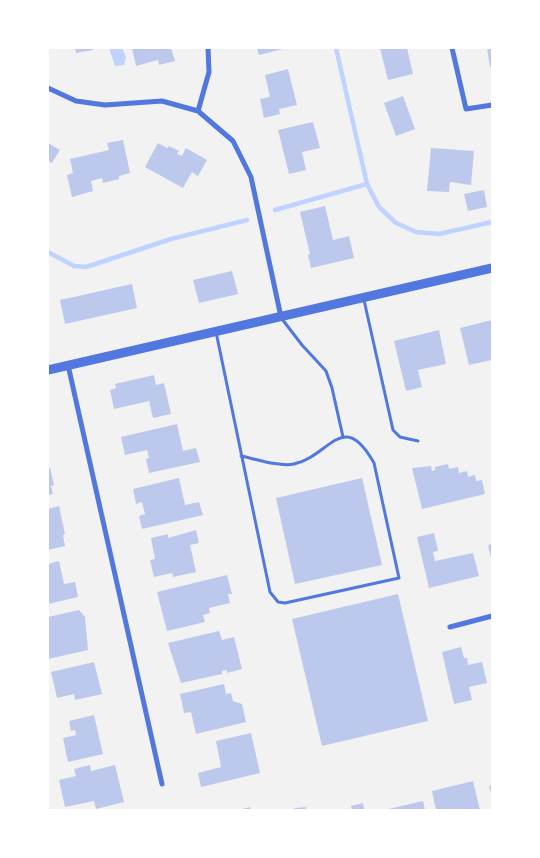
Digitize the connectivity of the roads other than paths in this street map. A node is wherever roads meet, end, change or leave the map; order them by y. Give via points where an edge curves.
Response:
1 (208, 48) edge
2 (452, 48) edge
3 (48, 88) edge
4 (492, 105) edge
5 (198, 111) junction
6 (492, 268) edge
7 (363, 298) junction
8 (281, 317) junction
9 (216, 331) junction
10 (68, 365) junction
11 (48, 370) edge
12 (343, 437) junction
13 (418, 441) dead end
14 (241, 456) junction
15 (492, 616) edge
16 (450, 627) dead end
17 (162, 784) dead end

1 - 5 street via 209,72
2 - 4 street via 466,109
3 - 5 street via 76,101 105,105 162,101
5 - 8 street via 233,141 251,177
6 - 7 street
7 - 8 street
7 - 13 lane via 393,430 400,437
8 - 9 street
8 - 12 lane via 326,371
9 - 10 street
9 - 14 lane
10 - 11 street
10 - 17 street
12 - 14 lane via 305,461 292,465
12 - 14 lane via 355,439 366,448 374,462 400,578 285,603 278,602 270,592
15 - 16 street

